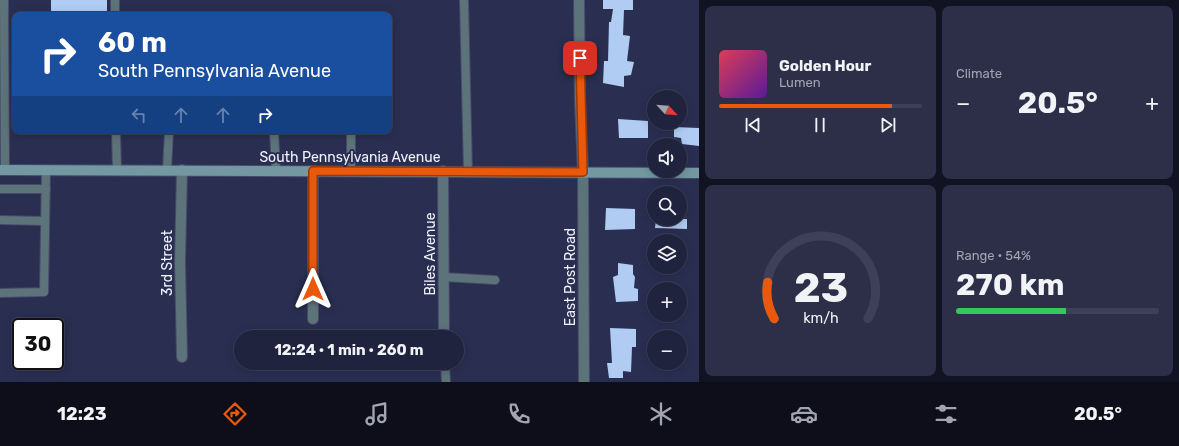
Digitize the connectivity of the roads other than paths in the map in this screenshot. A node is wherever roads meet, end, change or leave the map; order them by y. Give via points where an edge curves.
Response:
1 (4, 0) edge
2 (115, 0) edge
3 (464, 0) edge
4 (579, 0) edge
5 (115, 12) edge
6 (116, 134) edge
7 (169, 134) edge
8 (274, 134) edge
9 (351, 134) edge
10 (2, 170) edge
11 (46, 170) junction
12 (117, 170) junction
13 (167, 170) junction
14 (182, 170) junction
15 (276, 170) junction
16 (313, 171) junction
17 (351, 171) junction
18 (443, 171) junction
19 (468, 172) junction
20 (583, 172) junction
21 (699, 173) edge
22 (0, 189) edge
23 (46, 189) junction
24 (0, 220) edge
25 (45, 221) junction
26 (444, 277) junction
27 (495, 280) dead end
28 (0, 293) edge
29 (313, 318) dead end
30 (444, 330) edge
31 (182, 357) dead end
32 (445, 370) edge
33 (446, 382) edge
34 (584, 382) edge

1 - 10 lane
2 - 5 lane
3 - 19 lane
4 - 20 street, East Post Road
6 - 12 lane
7 - 13 lane
8 - 15 lane
9 - 17 lane
10 - 11 main road, South Pennsylvania Avenue
11 - 12 main road, South Pennsylvania Avenue
11 - 23 lane
12 - 13 main road, South Pennsylvania Avenue
13 - 14 main road, South Pennsylvania Avenue
14 - 15 main road, South Pennsylvania Avenue
14 - 31 street, 3rd Street
15 - 16 main road, South Pennsylvania Avenue
16 - 17 main road, South Pennsylvania Avenue
16 - 29 street
17 - 18 main road, South Pennsylvania Avenue
18 - 19 main road, South Pennsylvania Avenue
18 - 26 street, Biles Avenue
19 - 20 main road, South Pennsylvania Avenue
20 - 21 main road, South Pennsylvania Avenue
20 - 34 street, East Post Road
22 - 23 lane
23 - 25 lane
24 - 25 lane
25 - 28 lane via 44,292
26 - 27 lane
26 - 30 street, Biles Avenue
32 - 33 lane

